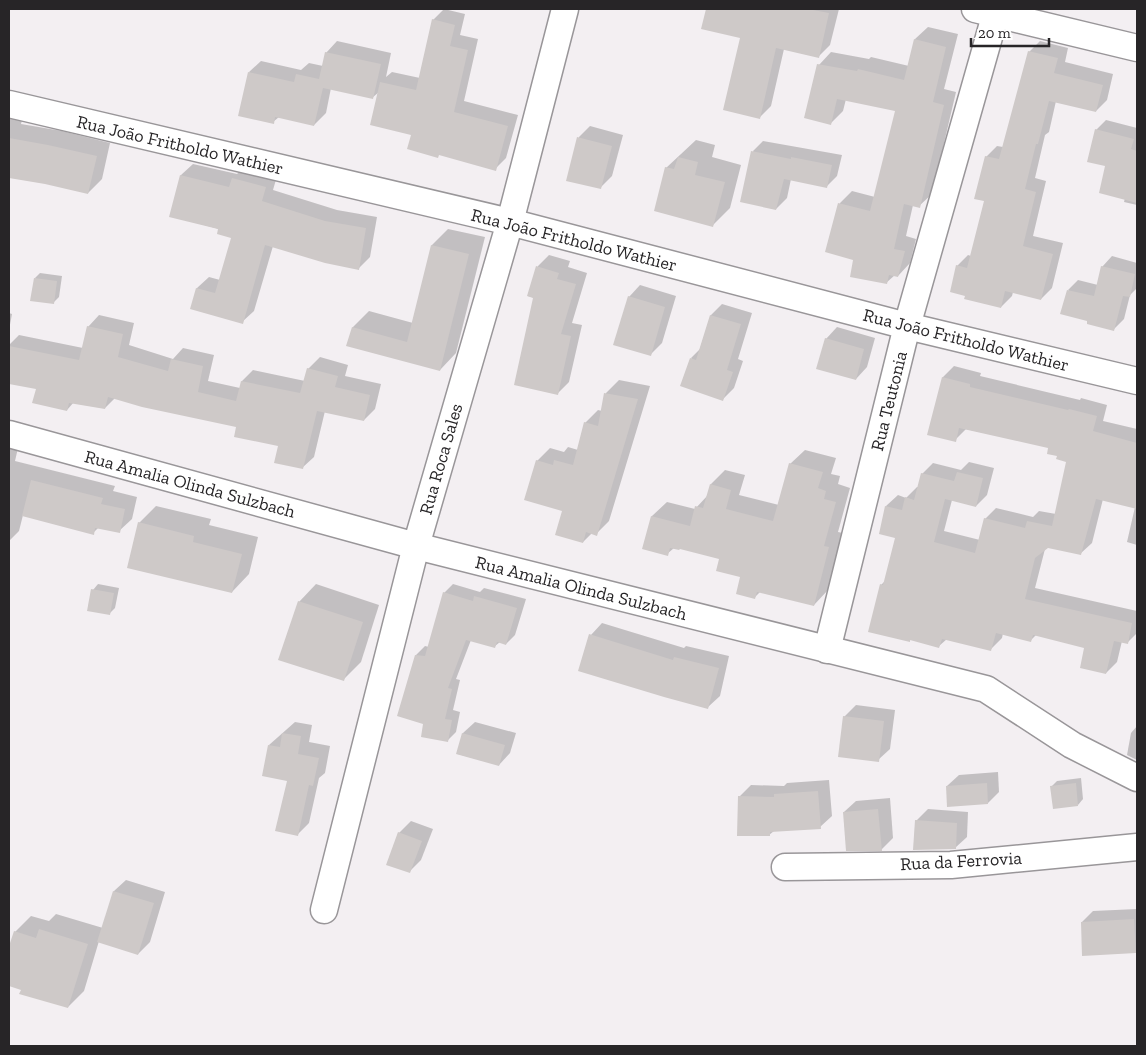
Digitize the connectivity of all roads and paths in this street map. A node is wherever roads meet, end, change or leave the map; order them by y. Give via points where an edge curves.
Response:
1 (565, 9) edge
2 (989, 10) edge
3 (1137, 48) edge
4 (9, 104) edge
5 (510, 222) junction
6 (907, 326) junction
7 (1137, 382) edge
8 (9, 434) edge
9 (416, 546) junction
10 (827, 650) junction
11 (1137, 778) edge
12 (1137, 847) edge
13 (785, 867) dead end
14 (324, 910) dead end

1 - 5 street, Rua Roca Sales
2 - 3 street
2 - 6 street, Rua Teutonia
4 - 5 street, Rua João Fritholdo Wathier
5 - 6 street, Rua João Fritholdo Wathier
5 - 9 street, Rua Roca Sales
6 - 7 street, Rua João Fritholdo Wathier
6 - 10 street, Rua Teutonia
8 - 9 street, Rua Amalia Olinda Sulzbach
9 - 10 street, Rua Amalia Olinda Sulzbach
9 - 14 street, Rua Roca Sales
10 - 11 street, Rua Amalia Olinda Sulzbach via 986,689 1072,745
12 - 13 street, Rua da Ferrovia via 951,865

